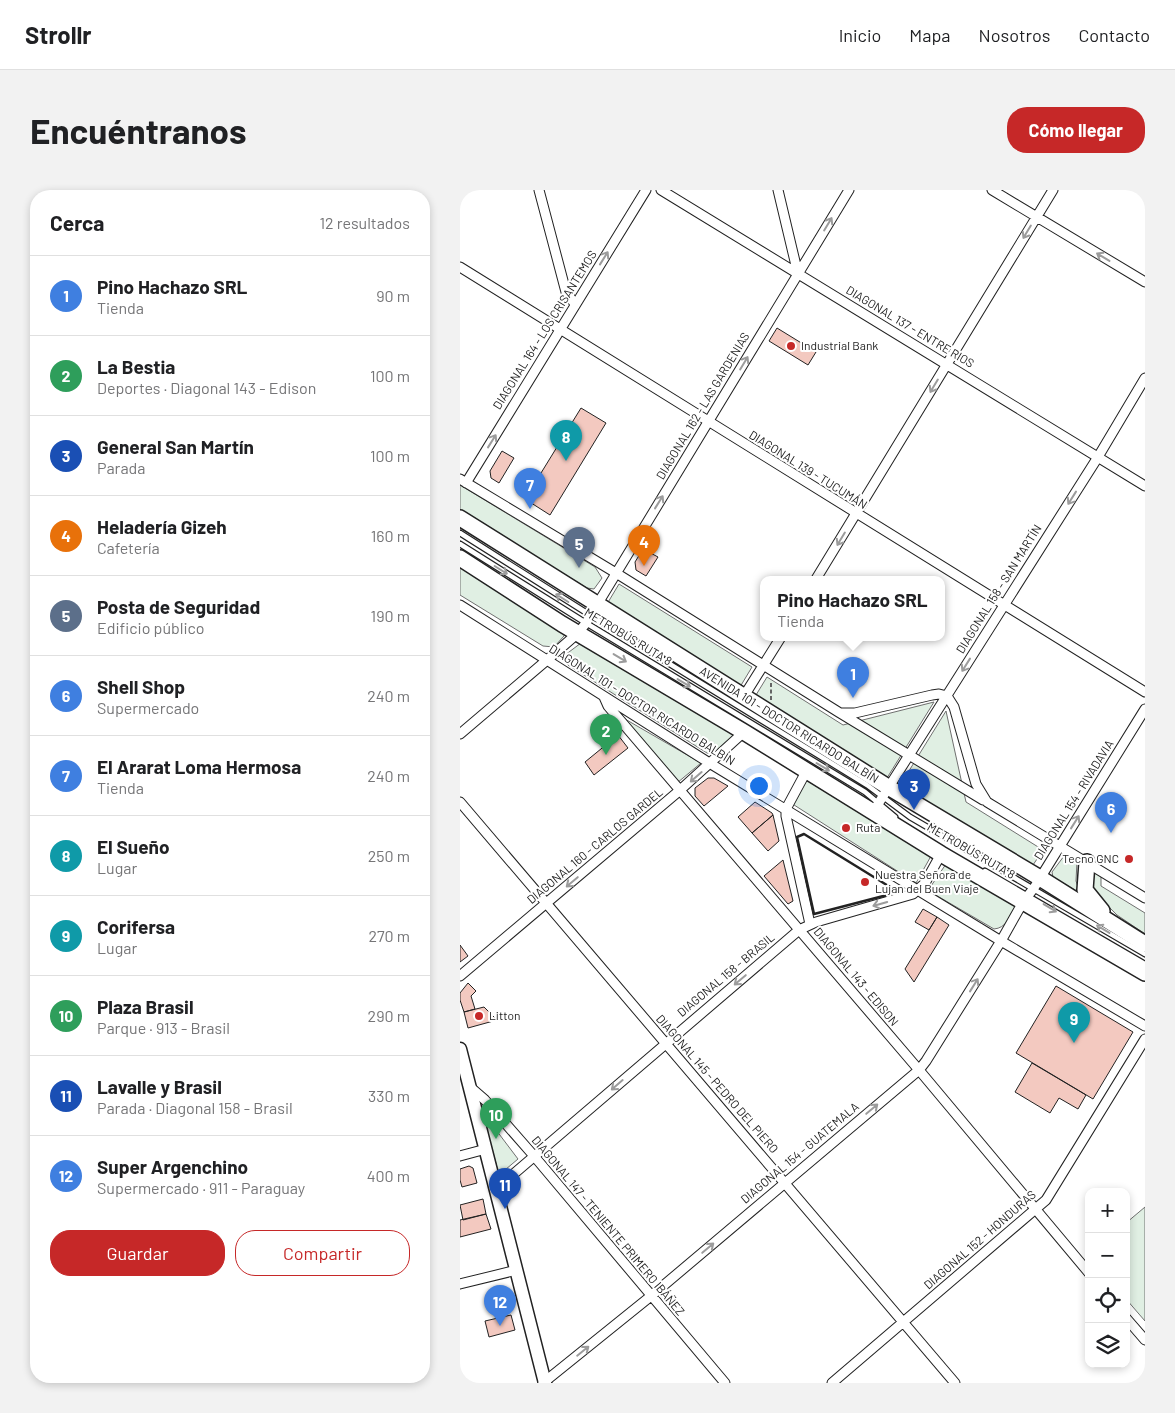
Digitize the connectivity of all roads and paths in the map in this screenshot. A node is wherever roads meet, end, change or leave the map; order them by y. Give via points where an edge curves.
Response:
1 (539, 190) edge
2 (646, 190) edge
3 (661, 190) edge
4 (778, 190) edge
5 (849, 190) edge
6 (992, 190) edge
7 (1053, 190) edge
8 (1036, 217) junction
9 (460, 268) edge
10 (798, 274) junction
11 (1145, 282) edge
12 (576, 304) junction
13 (559, 330) junction
14 (947, 365) junction
15 (1145, 378) edge
16 (708, 422) junction
17 (1098, 457) junction
18 (463, 481) edge
19 (1145, 486) edge
20 (856, 514) junction
21 (460, 518) edge
22 (460, 533) edge
23 (460, 544) edge
24 (460, 558) edge
25 (616, 573) junction
26 (818, 576) edge
27 (460, 605) edge
28 (1004, 605) junction
29 (588, 619) junction
30 (779, 641) edge
31 (547, 660) junction
32 (768, 667) junction
33 (1145, 692) edge
34 (603, 696) junction
35 (744, 696) junction
36 (947, 696) junction
37 (771, 706) dead end
38 (1145, 709) edge
39 (840, 713) junction
40 (744, 732) junction
41 (460, 734) edge
42 (909, 755) junction
43 (711, 764) junction
44 (807, 770) junction
45 (679, 791) junction
46 (880, 799) junction
47 (460, 802) edge
48 (987, 802) junction
49 (786, 808) junction
50 (900, 820) dead end
51 (1060, 846) junction
52 (941, 854) junction
53 (1086, 862) junction
54 (982, 869) dead end
55 (918, 890) junction
56 (1032, 891) junction
57 (1145, 898) edge
58 (547, 904) junction
59 (1108, 920) junction
60 (810, 924) junction
61 (799, 930) junction
62 (1001, 941) junction
63 (1145, 944) edge
64 (1145, 954) edge
65 (1145, 964) edge
66 (1145, 973) edge
67 (460, 976) edge
68 (1145, 1026) edge
69 (1145, 1039) edge
70 (666, 1043) junction
71 (460, 1049) edge
72 (919, 1070) junction
73 (470, 1087) junction
74 (486, 1149) junction
75 (460, 1156) edge
76 (534, 1156) junction
77 (785, 1182) junction
78 (496, 1189) junction
79 (1035, 1210) junction
80 (1085, 1268) edge
81 (517, 1270) junction
82 (460, 1284) edge
83 (651, 1296) junction
84 (904, 1322) junction
85 (1130, 1323) edge
86 (1145, 1340) edge
87 (544, 1383) edge
88 (725, 1383) edge
89 (832, 1383) edge
90 (955, 1383) edge

1 - 12 street via 566,292
12 -> 2 street, DIAGONAL 164 - LOS CRISANTEMOS
3 - 10 street, DIAGONAL 137 - ENTRE RIOS
4 - 10 street
10 -> 5 street, DIAGONAL 162 - LAS GARDENIAS
6 - 8 street
7 - 8 street
11 -> 8 street
8 -> 14 street
9 - 13 street, DIAGONAL 139 - TUCUMÁN
10 - 14 street, DIAGONAL 137 - ENTRE RIOS
16 -> 10 street, DIAGONAL 162 - LAS GARDENIAS
12 - 13 street, DIAGONAL 164 - LOS CRISANTEMOS
13 - 16 street, DIAGONAL 139 - TUCUMÁN
18 -> 13 street, DIAGONAL 164 - LOS CRISANTEMOS
14 - 17 street, DIAGONAL 137 - ENTRE RIOS
14 -> 20 street
15 - 17 street, DIAGONAL 158 - SAN MARTÍN
16 - 20 street, DIAGONAL 139 - TUCUMÁN
25 -> 16 street, DIAGONAL 162 - LAS GARDENIAS
17 - 19 street, DIAGONAL 137 - ENTRE RIOS
17 -> 28 street, DIAGONAL 158 - SAN MARTÍN
18 - 25 street
20 -> 26 street
20 - 28 street, DIAGONAL 139 - TUCUMÁN
21 - 29 main road, AVENIDA 101 - DOCTOR RICARDO BALBÍN
29 -> 22 lane, METROBÚS RUTA 8
23 -> 29 lane, METROBÚS RUTA 8
24 - 29 main road, AVENIDA 101 - DOCTOR RICARDO BALBÍN
25 - 29 street, DIAGONAL 162 - LAS GARDENIAS
25 - 32 street
27 - 31 street, DIAGONAL 101 - DOCTOR RICARDO BALBÍN
28 - 33 street, DIAGONAL 139 - TUCUMÁN
28 -> 36 street, DIAGONAL 158 - SAN MARTÍN
29 - 31 street, DIAGONAL 162 - LAS GARDENIAS
29 - 35 main road, AVENIDA 101 - DOCTOR RICARDO BALBÍN
29 -> 40 main road, AVENIDA 101 - DOCTOR RICARDO BALBÍN
29 -> 46 lane, METROBÚS RUTA 8
29 - 46 lane, METROBÚS RUTA 8 via 867,785
30 - 32 street
31 - 34 street, DIAGONAL 101 - DOCTOR RICARDO BALBÍN
31 - 41 street, DIAGONAL 162 - LAS GARDENIAS
32 - 35 street
32 - 37 path
32 - 39 street
34 - 43 street, DIAGONAL 101 - DOCTOR RICARDO BALBÍN
34 - 45 street, DIAGONAL 143 - EDISON
35 - 46 main road, AVENIDA 101 - DOCTOR RICARDO BALBÍN
36 - 39 street via 932,694 855,713
36 - 42 street, DIAGONAL 158 - SAN MARTÍN
36 - 48 street via 954,707 976,784
51 -> 38 street, DIAGONAL 154 - RIVADAVIA
39 - 42 street
40 - 43 street, DIAGONAL 160 - CARLOS GARDEL
40 - 44 main road, AVENIDA 101 - DOCTOR RICARDO BALBÍN
42 - 46 street, DIAGONAL 158 - SAN MARTÍN
42 - 48 street
43 -> 45 street, DIAGONAL 160 - CARLOS GARDEL
43 - 49 street, DIAGONAL 101 - DOCTOR RICARDO BALBÍN
44 - 46 main road, AVENIDA 101 - DOCTOR RICARDO BALBÍN
44 - 49 street
45 -> 58 street, DIAGONAL 160 - CARLOS GARDEL
45 - 61 street, DIAGONAL 143 - EDISON
46 - 50 lane, METROBÚS RUTA 8
46 - 52 main road, AVENIDA 101 - DOCTOR RICARDO BALBÍN
46 - 56 main road, AVENIDA 101 - DOCTOR RICARDO BALBÍN
47 - 58 street, DIAGONAL 145 - PEDRO DEL PIERO
48 - 51 street
49 - 55 street, DIAGONAL 101 - DOCTOR RICARDO BALBÍN
49 - 60 street
51 - 53 street
51 - 56 street, DIAGONAL 154 - RIVADAVIA
52 - 55 street
52 - 56 main road, AVENIDA 101 - DOCTOR RICARDO BALBÍN
53 - 57 street
53 - 59 main road via 1085,890
54 - 56 lane, METROBÚS RUTA 8
55 -> 60 street, DIAGONAL 158 - BRASIL via 906,897
55 - 62 street, DIAGONAL 101 - DOCTOR RICARDO BALBÍN
56 - 59 main road, AVENIDA 101 - DOCTOR RICARDO BALBÍN
56 - 62 street, DIAGONAL 154 - GUATEMALA
64 -> 56 lane, METROBÚS RUTA 8
56 -> 65 lane, METROBÚS RUTA 8
56 - 66 main road, AVENIDA 101 - DOCTOR RICARDO BALBÍN
58 - 67 street, DIAGONAL 160 - CARLOS GARDEL
58 - 70 street, DIAGONAL 145 - PEDRO DEL PIERO
59 - 63 main road, AVENIDA 101 - DOCTOR RICARDO BALBÍN
60 - 61 street, DIAGONAL 158 - BRASIL
61 -> 70 street, DIAGONAL 158 - BRASIL
61 - 72 street, DIAGONAL 143 - EDISON
62 - 68 street, DIAGONAL 101 - DOCTOR RICARDO BALBÍN
72 -> 62 street, DIAGONAL 154 - GUATEMALA
69 - 79 street, DIAGONAL 152 - HONDURAS via 1051,1193
70 -> 76 street, DIAGONAL 158 - BRASIL
70 - 77 street, DIAGONAL 145 - PEDRO DEL PIERO
71 - 73 main road
77 -> 72 street, DIAGONAL 154 - GUATEMALA
72 - 79 street, DIAGONAL 143 - EDISON
73 - 74 main road
73 - 76 street, DIAGONAL 147 - TENIENTE PRIMERO IBÁÑEZ
74 - 75 street
74 - 78 main road
76 - 78 street, DIAGONAL 158 - BRASIL
76 - 83 street, DIAGONAL 147 - TENIENTE PRIMERO IBÁÑEZ
83 -> 77 street, DIAGONAL 154 - GUATEMALA
77 - 84 street, DIAGONAL 145 - PEDRO DEL PIERO
78 - 81 main road
79 - 80 street, DIAGONAL 143 - EDISON
79 - 84 street, DIAGONAL 152 - HONDURAS
81 - 82 street
81 - 87 main road
87 -> 83 street, DIAGONAL 154 - GUATEMALA
83 - 88 street, DIAGONAL 147 - TENIENTE PRIMERO IBÁÑEZ
84 - 89 street, DIAGONAL 152 - HONDURAS
84 - 90 street, DIAGONAL 145 - PEDRO DEL PIERO
85 - 86 street

